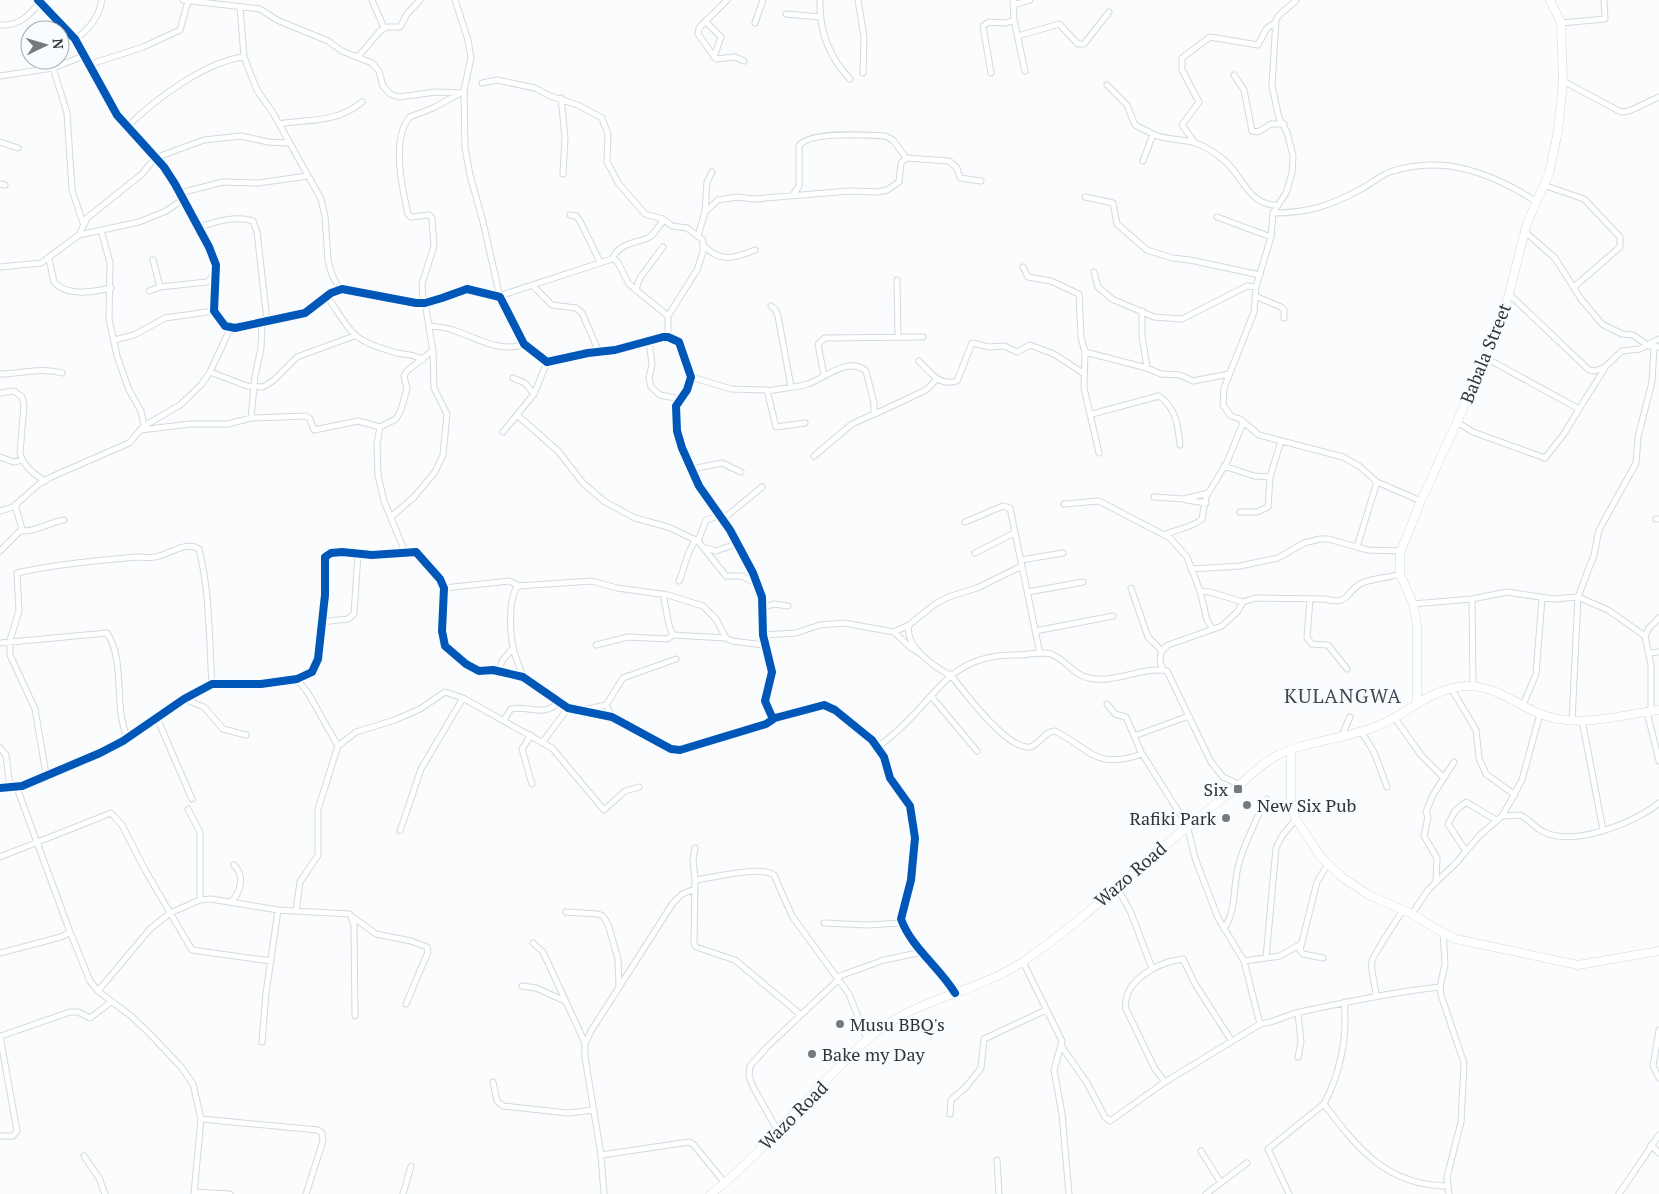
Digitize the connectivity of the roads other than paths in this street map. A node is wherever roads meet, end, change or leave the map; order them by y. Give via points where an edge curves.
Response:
1 (102, 0) edge
2 (183, 0) edge
3 (372, 0) edge
4 (420, 0) edge
5 (455, 0) edge
6 (727, 0) edge
7 (763, 0) edge
8 (820, 0) edge
9 (858, 0) edge
10 (1030, 0) edge
11 (1296, 0) edge
12 (1550, 0) edge
13 (1604, 0) edge
14 (39, 1) edge
15 (188, 1) edge
16 (1013, 2) edge
17 (240, 7) junction
18 (1109, 12) dead end
19 (786, 14) dead end
20 (820, 17) junction
21 (1014, 20) junction
22 (705, 21) junction
23 (756, 23) dead end
24 (1561, 23) junction
25 (1275, 24) junction
26 (0, 25) edge
27 (384, 28) junction
28 (1018, 36) junction
29 (75, 39) junction
30 (86, 54) junction
31 (244, 57) junction
32 (714, 57) junction
33 (358, 58) junction
34 (70, 61) edge
35 (744, 61) dead end
36 (91, 64) junction
37 (40, 70) edge
38 (54, 70) edge
39 (1025, 71) dead end
40 (863, 73) dead end
41 (991, 73) dead end
42 (1234, 75) dead end
43 (0, 76) edge
44 (850, 79) dead end
45 (1563, 81) junction
46 (482, 83) dead end
47 (1107, 86) dead end
48 (463, 93) junction
49 (1659, 97) edge
50 (561, 98) junction
51 (362, 102) dead end
52 (279, 124) junction
53 (1284, 124) junction
54 (127, 127) junction
55 (1154, 134) junction
56 (0, 142) edge
57 (289, 143) junction
58 (1195, 143) junction
59 (18, 148) dead end
60 (156, 158) junction
61 (906, 158) junction
62 (1143, 161) dead end
63 (712, 172) dead end
64 (563, 174) dead end
65 (308, 176) junction
66 (981, 181) dead end
67 (1546, 186) junction
68 (180, 193) junction
69 (793, 195) junction
70 (1085, 197) dead end
71 (184, 199) junction
72 (1537, 202) junction
73 (1276, 205) junction
74 (705, 212) junction
75 (1273, 213) junction
76 (570, 215) dead end
77 (1217, 217) dead end
78 (664, 221) junction
79 (83, 223) junction
80 (197, 228) junction
81 (101, 230) junction
82 (1524, 231) junction
83 (79, 235) junction
84 (698, 236) junction
85 (1271, 237) junction
86 (704, 246) junction
87 (663, 247) dead end
88 (755, 250) dead end
89 (49, 259) junction
90 (612, 259) junction
91 (153, 260) dead end
92 (600, 262) junction
93 (0, 267) edge
94 (1023, 267) dead end
95 (217, 272) junction
96 (1094, 272) dead end
97 (1260, 275) junction
98 (897, 280) dead end
99 (532, 285) junction
100 (160, 287) junction
101 (1256, 287) junction
102 (1574, 287) junction
103 (111, 288) junction
104 (636, 289) junction
105 (148, 290) dead end
106 (340, 290) junction
107 (1508, 294) junction
108 (327, 296) junction
109 (1255, 296) junction
110 (499, 297) junction
111 (424, 303) junction
112 (771, 306) dead end
113 (214, 310) junction
114 (1142, 311) junction
115 (668, 316) junction
116 (1284, 318) dead end
117 (265, 320) junction
118 (429, 326) junction
119 (230, 328) junction
120 (354, 336) junction
121 (668, 336) junction
122 (898, 336) junction
123 (923, 337) dead end
124 (1659, 339) edge
125 (114, 340) junction
126 (649, 340) junction
127 (524, 344) junction
128 (1654, 346) edge
129 (433, 350) junction
130 (599, 352) junction
131 (1085, 352) junction
132 (1486, 358) junction
133 (423, 360) junction
134 (918, 361) dead end
135 (547, 362) junction
136 (1605, 367) junction
137 (1147, 368) junction
138 (210, 372) junction
139 (62, 373) dead end
140 (1083, 373) junction
141 (0, 374) edge
142 (1229, 374) junction
143 (692, 376) junction
144 (824, 376) junction
145 (513, 378) dead end
146 (937, 379) junction
147 (255, 387) junction
148 (790, 388) junction
149 (768, 391) junction
150 (0, 393) edge
151 (534, 394) junction
152 (681, 399) junction
153 (1579, 408) junction
154 (874, 414) junction
155 (1092, 414) junction
156 (517, 415) junction
157 (251, 418) junction
158 (1457, 422) junction
159 (805, 423) dead end
160 (1243, 423) junction
161 (142, 428) junction
162 (380, 428) junction
163 (504, 432) dead end
164 (1281, 441) junction
165 (1180, 445) dead end
166 (1099, 452) dead end
167 (814, 456) dead end
168 (0, 457) edge
169 (22, 460) junction
170 (1224, 466) junction
171 (692, 469) junction
172 (741, 472) dead end
173 (1270, 477) junction
174 (45, 481) junction
175 (1377, 482) junction
176 (762, 487) dead end
177 (1208, 493) junction
178 (1154, 497) dead end
179 (1184, 499) junction
180 (1421, 501) junction
181 (1206, 503) junction
182 (1064, 504) dead end
183 (15, 505) junction
184 (0, 511) edge
185 (1240, 512) dead end
186 (391, 517) junction
187 (720, 518) junction
188 (64, 520) dead end
189 (965, 522) dead end
190 (21, 531) junction
191 (1014, 533) junction
192 (1164, 535) junction
193 (697, 541) junction
194 (736, 544) junction
195 (1357, 547) junction
196 (705, 548) junction
197 (0, 551) edge
198 (1401, 551) junction
199 (405, 552) junction
200 (975, 553) dead end
201 (1063, 553) dead end
202 (358, 554) junction
203 (1021, 563) junction
204 (1191, 569) junction
205 (1400, 574) junction
206 (678, 581) dead end
207 (1083, 582) dead end
208 (757, 584) junction
209 (518, 586) junction
210 (444, 588) junction
211 (1131, 588) dead end
212 (1200, 591) junction
213 (1028, 592) junction
214 (663, 594) junction
215 (1578, 597) junction
216 (1542, 598) junction
217 (1310, 599) junction
218 (1472, 599) junction
219 (1243, 602) junction
220 (1413, 604) junction
221 (788, 606) dead end
222 (762, 608) junction
223 (1113, 616) dead end
224 (1659, 618) edge
225 (321, 622) junction
226 (909, 625) junction
227 (1212, 628) junction
228 (1035, 631) junction
229 (894, 632) junction
230 (673, 635) junction
231 (763, 635) junction
232 (1645, 636) junction
233 (726, 638) junction
234 (0, 643) edge
235 (10, 643) junction
236 (764, 645) junction
237 (596, 646) dead end
238 (513, 648) junction
239 (1161, 650) junction
240 (1659, 652) edge
241 (1650, 653) junction
242 (923, 654) junction
243 (1040, 654) junction
244 (676, 659) dead end
245 (1347, 669) dead end
246 (1162, 670) junction
247 (498, 671) junction
248 (950, 675) junction
249 (523, 677) junction
250 (297, 679) junction
251 (212, 684) junction
252 (1472, 686) junction
253 (1451, 688) junction
254 (931, 696) junction
255 (463, 698) junction
256 (184, 699) junction
257 (558, 702) junction
258 (1417, 702) junction
259 (606, 704) junction
260 (1107, 704) dead end
261 (1523, 705) junction
262 (568, 708) junction
263 (583, 710) junction
264 (1652, 711) edge
265 (1540, 714) junction
266 (1189, 716) junction
267 (612, 717) junction
268 (1350, 717) dead end
269 (1394, 717) junction
270 (157, 718) junction
271 (775, 718) junction
272 (504, 720) junction
273 (1582, 720) junction
274 (1572, 721) junction
275 (1361, 732) junction
276 (246, 735) dead end
277 (531, 736) junction
278 (1134, 736) junction
279 (1342, 736) junction
280 (127, 737) junction
281 (542, 743) junction
282 (338, 746) junction
283 (877, 747) junction
284 (0, 748) edge
285 (1291, 750) junction
286 (976, 751) dead end
287 (1142, 754) junction
288 (1659, 761) edge
289 (1454, 762) dead end
290 (46, 774) junction
291 (1443, 777) junction
292 (532, 784) dead end
293 (1240, 785) junction
294 (10, 787) junction
295 (639, 787) dead end
296 (1387, 787) dead end
297 (0, 788) edge
298 (17, 788) junction
299 (1515, 795) junction
300 (192, 799) dead end
301 (1267, 799) dead end
302 (1659, 803) edge
303 (188, 809) dead end
304 (1502, 816) junction
305 (1296, 819) junction
306 (1496, 820) junction
307 (1187, 825) junction
308 (1603, 830) junction
309 (400, 831) dead end
310 (37, 842) junction
311 (695, 848) dead end
312 (1466, 851) junction
313 (0, 857) edge
314 (1328, 864) junction
315 (234, 865) dead end
316 (695, 880) junction
317 (1436, 881) junction
318 (1117, 887) junction
319 (695, 889) junction
320 (200, 900) junction
321 (230, 902) junction
322 (278, 910) junction
323 (1403, 910) junction
324 (296, 911) junction
325 (566, 912) dead end
326 (170, 913) junction
327 (1412, 914) junction
328 (354, 918) junction
329 (824, 923) dead end
330 (902, 923) junction
331 (1224, 929) junction
332 (70, 932) junction
333 (1443, 933) junction
334 (533, 943) dead end
335 (1302, 944) junction
336 (1659, 951) edge
337 (923, 952) junction
338 (0, 953) edge
339 (1266, 958) junction
340 (1323, 958) dead end
341 (271, 961) junction
342 (1244, 961) junction
343 (1022, 962) junction
344 (1152, 968) junction
345 (838, 978) junction
346 (522, 986) dead end
347 (619, 987) junction
348 (1440, 987) junction
349 (98, 991) junction
350 (954, 993) junction
351 (1376, 997) junction
352 (566, 1001) junction
353 (111, 1002) junction
354 (1344, 1002) junction
355 (406, 1004) dead end
356 (1046, 1010) junction
357 (1298, 1013) junction
358 (801, 1015) junction
359 (355, 1016) dead end
360 (1260, 1024) junction
361 (1659, 1030) edge
362 (0, 1036) edge
363 (867, 1040) junction
364 (1231, 1040) junction
365 (262, 1042) dead end
366 (585, 1044) junction
367 (1062, 1047) junction
368 (1298, 1057) dead end
369 (1659, 1078) edge
370 (493, 1082) dead end
371 (1165, 1082) junction
372 (1324, 1104) junction
373 (594, 1110) junction
374 (950, 1114) dead end
375 (201, 1119) junction
376 (778, 1131) junction
377 (1659, 1135) edge
378 (0, 1136) edge
379 (1652, 1145) junction
380 (1201, 1151) dead end
381 (1659, 1153) edge
382 (601, 1155) junction
383 (84, 1156) dead end
384 (997, 1160) dead end
385 (1247, 1163) dead end
386 (411, 1166) dead end
387 (724, 1182) junction
388 (1222, 1184) junction
389 (1448, 1186) junction
390 (1216, 1188) junction
391 (194, 1193) edge
392 (713, 1193) edge
393 (105, 1194) edge
394 (230, 1194) edge
395 (306, 1194) edge
396 (403, 1194) edge
397 (604, 1194) edge
398 (998, 1194) edge
399 (1069, 1194) edge
400 (1206, 1194) edge
401 (1220, 1194) edge
402 (1289, 1194) edge
403 (1449, 1194) edge
404 (1618, 1194) edge

1 - 29 street via 98,16
2 - 15 street
3 - 27 street
4 - 27 street via 400,27
5 - 48 street via 471,58
6 - 22 street
7 - 23 street
8 - 20 street
9 - 40 street via 864,37
10 - 16 street
11 - 25 street via 1279,14
12 - 24 street, Babala Street
13 - 24 street via 1606,18
14 - 26 street via 18,23
14 - 29 street
15 - 17 street
15 - 36 street via 180,30 143,47
16 - 21 street
17 - 31 street
17 - 33 street via 260,9
18 - 28 street via 1084,44 1078,44 1058,24
19 - 20 street
20 - 44 street via 833,58
21 - 28 street
21 - 41 street via 989,22 983,26
22 - 32 street via 720,37
22 - 32 street via 698,28 698,34
24 - 45 street, Babala Street
25 - 53 street via 1272,86 1278,118
25 - 58 street via 1267,28 1258,45 1210,37 1182,58 1182,70 1199,102 1182,125
27 - 33 street
28 - 39 street
29 - 30 street
30 - 34 street
30 - 36 street
31 - 52 street via 257,90
31 - 54 street via 232,58 206,70 162,96
32 - 35 street
33 - 48 street via 377,68 383,86 390,94 411,97 436,92
36 - 54 street
37 - 43 street
38 - 79 street via 66,113 72,190
42 - 53 street via 1244,90 1252,131 1258,132 1271,124
45 - 49 street via 1621,112
45 - 67 street, Babala Street via 1558,131
46 - 50 street via 497,80 519,83
47 - 55 street via 1127,104 1136,125
48 - 110 street via 465,148
48 - 111 street via 410,117 401,134 401,168 408,214 411,217 430,215 432,218 434,246 422,284
50 - 64 street via 565,137
50 - 78 street via 602,118 607,128 606,158 611,172 644,213
51 - 52 street via 328,120
52 - 57 street
53 - 73 street via 1293,156 1292,173 1286,194
54 - 60 street
55 - 58 street via 1163,139
55 - 62 street
56 - 59 street
57 - 60 street via 241,136 204,140
57 - 65 street
58 - 73 street via 1226,162 1259,201
60 - 68 street
60 - 79 street via 142,174
61 - 66 street via 949,161 957,168 960,178
61 - 69 street via 901,163 899,182 887,190
61 - 69 street via 893,140 885,136 830,136 806,140 799,146 799,186
63 - 74 street via 707,182
65 - 68 street via 274,182 223,182
65 - 106 street via 321,199 328,260
67 - 72 street, Babala Street
67 - 102 street via 1584,199 1620,237 1620,247
68 - 71 street
69 - 74 street via 718,200
70 - 97 street via 1113,203 1118,224 1147,250
71 - 80 street
71 - 81 street via 148,218
72 - 75 street via 1487,175 1443,164 1389,172 1332,205
72 - 82 street, Babala Street
73 - 75 street
74 - 84 street
75 - 85 street
76 - 92 street via 580,221
77 - 85 street
78 - 84 street via 687,228
78 - 90 street via 650,237 617,250
79 - 83 street
80 - 95 street via 212,253
80 - 117 street via 221,220 253,221 257,232
81 - 83 street
81 - 103 street via 110,263
82 - 102 street via 1555,258
82 - 107 street, Babala Street
83 - 89 street
84 - 86 street
85 - 97 street
86 - 88 street via 712,254 724,258
86 - 115 street via 697,270
87 - 104 street via 640,278
89 - 93 street via 28,266
89 - 103 street via 54,282 65,289 74,292
90 - 92 street
90 - 104 street via 617,261 624,278
91 - 100 street
92 - 99 street
94 - 131 street via 1028,277 1051,281 1078,292
95 - 100 street via 207,282
95 - 113 street
96 - 114 street via 1098,287 1112,299
97 - 101 street
98 - 122 street
99 - 110 street
99 - 130 street via 552,305 576,308 582,312
100 - 105 street
101 - 109 street
101 - 114 street via 1247,286 1182,319 1154,317
102 - 128 street via 1602,324
103 - 125 street via 109,319
104 - 115 street
106 - 108 street
106 - 111 street via 357,290
107 - 132 street, Babala Street
107 - 136 street via 1589,370
108 - 117 street via 305,313
108 - 120 street
109 - 116 street via 1281,307
109 - 142 street via 1250,324
110 - 111 street via 467,289
110 - 127 street
111 - 118 street
112 - 148 street via 778,316
113 - 119 street
113 - 125 street via 165,318 134,335
114 - 137 street
115 - 121 street
117 - 119 street
117 - 147 street
118 - 127 street via 450,329 509,348
118 - 129 street
119 - 138 street
120 - 133 street
120 - 147 street via 297,357 274,380 263,387
121 - 126 street
121 - 143 street via 679,342
122 - 123 street
122 - 144 street via 820,340
124 - 128 street
125 - 161 street via 122,372 141,410
126 - 130 street
126 - 152 street via 651,387 660,395
127 - 135 street
128 - 136 street via 1622,351
128 - 215 street via 1652,382 1638,437 1636,462 1602,524
129 - 133 street
129 - 186 street via 434,388 447,414 443,455 435,472
130 - 135 street
131 - 137 street
131 - 140 street
132 - 153 street
132 - 158 street, Babala Street
133 - 162 street via 404,376 407,389 396,418
134 - 146 street
135 - 151 street
136 - 153 street
137 - 142 street via 1193,381
138 - 147 street
138 - 161 street via 185,400
139 - 141 street via 38,370
140 - 146 street via 1054,354 1031,345 1017,352 1004,346 972,343 958,382 947,384
140 - 155 street
142 - 160 street via 1224,388 1224,405 1231,416
143 - 149 street via 731,389
143 - 152 street
144 - 148 street
144 - 154 street via 846,366 863,368 868,375
145 - 151 street via 525,383
146 - 154 street via 926,390
147 - 157 street
148 - 149 street
149 - 159 street via 776,427
150 - 169 street via 14,391 22,397
151 - 156 street
152 - 171 street via 676,406 677,431
153 - 158 street via 1545,458 1473,432
154 - 167 street via 852,424
155 - 165 street via 1159,396 1173,411
155 - 166 street
156 - 163 street
156 - 193 street via 558,451 583,483 605,502 635,518 668,527
157 - 161 street via 228,424
157 - 162 street via 306,416 315,430 358,421
158 - 180 street, Babala Street
160 - 164 street via 1259,435
160 - 170 street
161 - 174 street via 129,443
162 - 186 street via 376,444 378,475
164 - 173 street
164 - 175 street via 1350,460
168 - 169 street via 14,462
169 - 174 street
170 - 173 street via 1254,476
170 - 177 street
171 - 172 street via 722,463
171 - 187 street
173 - 185 street via 1268,507 1256,512
174 - 183 street
175 - 180 street
175 - 195 street
176 - 187 street
177 - 179 street
177 - 181 street
178 - 179 street
179 - 181 street
180 - 198 street, Babala Street
181 - 192 street via 1200,521
182 - 192 street via 1099,501
183 - 184 street
183 - 190 street via 22,523
186 - 199 street
187 - 193 street via 706,520
187 - 194 street
188 - 190 street via 54,521 40,529
189 - 191 street via 1007,506 1012,511
190 - 197 street
191 - 200 street
191 - 203 street
192 - 204 street via 1186,557
193 - 196 street
193 - 206 street via 687,553
194 - 196 street via 716,551
194 - 208 street
195 - 198 street
195 - 204 street via 1320,540 1304,543 1278,558 1240,566
196 - 208 street via 726,576 742,576
198 - 205 street, Babala Street
199 - 202 street
199 - 210 street via 420,554
201 - 203 street
202 - 225 street via 354,614 348,619
202 - 225 street via 331,553 325,557
203 - 213 street
203 - 226 street via 977,588 942,600
204 - 212 street
205 - 217 street via 1360,584 1341,601
205 - 220 street, Babala Street
207 - 213 street
208 - 222 street
209 - 210 street via 510,581
209 - 214 street via 592,581
209 - 238 street via 511,613
210 - 247 street via 444,646 479,671
211 - 239 street via 1148,637
212 - 219 street
212 - 227 street
213 - 228 street
214 - 230 street
214 - 233 street via 702,606 716,619
215 - 216 street
215 - 232 street via 1608,610
215 - 274 street
216 - 218 street via 1507,592
216 - 261 street via 1536,674
217 - 219 street via 1255,598
217 - 245 street via 1307,638 1312,644 1328,645
218 - 220 street
218 - 252 street
219 - 227 street via 1222,626
220 - 258 street, Babala Street via 1418,644
221 - 222 street via 774,604
222 - 231 street
223 - 228 street
224 - 232 street
225 - 250 street via 316,667
226 - 229 street
226 - 242 street via 910,635
227 - 239 street
228 - 243 street
229 - 231 street via 837,623 796,633
229 - 242 street via 910,648
230 - 233 street
230 - 237 street via 668,639 628,637
231 - 236 street
232 - 241 street
233 - 236 street
234 - 235 street
235 - 251 street via 19,611 17,573 154,557 192,546 199,549 204,570
235 - 280 street via 107,633 113,642 119,679 118,699
235 - 290 street via 11,660 35,709
236 - 271 street via 772,672 765,701
238 - 247 street
238 - 249 street
239 - 246 street
240 - 241 street
241 - 264 street
242 - 248 street via 932,665
243 - 246 street via 1056,656 1081,676 1094,679
243 - 248 street via 1002,654 982,658
244 - 259 street via 623,678
246 - 266 street via 1171,676
247 - 249 street
248 - 254 street
248 - 287 street via 996,728 1015,743 1032,746 1045,734 1056,731 1100,758 1118,761
249 - 257 street
250 - 251 street via 261,684
250 - 282 street
251 - 256 street
252 - 253 street, Wazo Road
252 - 261 street, Wazo Road via 1492,689
253 - 258 street, Wazo Road via 1437,691
253 - 299 street via 1476,730 1479,758 1486,774
254 - 283 street
254 - 286 street
255 - 272 street
255 - 282 street via 445,692 420,709 356,732
255 - 309 street via 421,769
256 - 270 street
256 - 276 street via 204,707 223,729
257 - 262 street
257 - 272 street via 544,711 511,709
258 - 269 street, Wazo Road
259 - 263 street
259 - 267 street
260 - 278 street via 1115,714 1126,718
261 - 265 street, Wazo Road
262 - 263 street
262 - 281 street
263 - 267 street
264 - 273 street, Wazo Road
264 - 288 street
265 - 274 street, Wazo Road
265 - 299 street
266 - 278 street
266 - 293 street via 1217,772
267 - 271 street via 680,750 766,724
268 - 279 street
269 - 275 street, Wazo Road
269 - 291 street via 1421,755
270 - 280 street
270 - 300 street
271 - 283 street via 824,705 835,710
272 - 277 street
273 - 274 street, Wazo Road
273 - 308 street
275 - 279 street, Wazo Road
275 - 296 street via 1374,752
277 - 281 street
277 - 292 street via 522,749
278 - 287 street
279 - 285 street, Wazo Road
280 - 290 street via 100,753
281 - 295 street via 561,757 604,810 625,791
282 - 324 street via 318,809 318,855 300,882
283 - 330 street via 884,757 890,778 910,806 915,838
284 - 294 street via 6,755
285 - 293 street, Wazo Road via 1260,766
285 - 305 street via 1289,790
287 - 307 street
289 - 291 street
290 - 298 street
291 - 317 street via 1426,812 1424,836 1437,858
293 - 307 street, Wazo Road
294 - 297 street
294 - 298 street
298 - 310 street
299 - 304 street
301 - 331 street via 1242,856 1234,906
302 - 308 street via 1637,818
303 - 320 street via 200,832
304 - 306 street
304 - 308 street via 1520,815 1542,832 1559,836
305 - 314 street
305 - 339 street via 1276,848
306 - 312 street
306 - 312 street via 1468,802 1455,811 1448,824
307 - 318 street, Wazo Road
307 - 331 street via 1195,858
310 - 313 street
310 - 326 street via 110,813 122,825
310 - 332 street
311 - 316 street
312 - 317 street
314 - 323 street via 1370,895
314 - 335 street via 1317,882
315 - 321 street via 240,874 240,890
316 - 319 street
316 - 345 street via 770,871 792,916
317 - 327 street
318 - 343 street, Wazo Road
318 - 344 street via 1131,913
319 - 347 street via 673,902
319 - 358 street via 696,947 735,960
320 - 321 street
320 - 326 street
321 - 322 street
322 - 324 street
322 - 341 street
323 - 327 street
323 - 351 street via 1373,956
324 - 328 street via 344,913
325 - 347 street via 604,916 618,958
326 - 341 street via 192,950
326 - 349 street via 141,938
327 - 333 street
328 - 355 street via 376,934 427,947 428,952
328 - 359 street
329 - 330 street
330 - 337 street
331 - 342 street
332 - 338 street
332 - 349 street via 90,981
333 - 336 street via 1477,945 1578,965
333 - 348 street via 1445,964
334 - 352 street via 543,952
335 - 339 street via 1280,956
335 - 340 street via 1300,953
337 - 345 street via 884,960
337 - 350 street
339 - 342 street
341 - 365 street
342 - 360 street
343 - 350 street, Wazo Road
343 - 356 street
344 - 364 street via 1183,959
344 - 371 street via 1127,991 1124,999 1150,1060
345 - 358 street
345 - 363 street via 855,1003
346 - 352 street via 536,988
347 - 366 street
348 - 351 street
348 - 389 street via 1464,1063 1460,1122 1449,1165
349 - 353 street
350 - 363 street, Wazo Road via 926,1002 890,1021
351 - 354 street
352 - 366 street
353 - 362 street via 90,1018 70,1012
353 - 375 street via 131,1016 182,1068 193,1084
354 - 357 street
354 - 372 street via 1344,1040
356 - 367 street via 1059,1032
356 - 374 street via 984,1039 981,1068 950,1100
357 - 360 street
357 - 368 street via 1301,1042
358 - 376 street via 750,1066 753,1087
360 - 364 street
361 - 369 street via 1653,1066
362 - 378 street via 17,1131 13,1136
363 - 376 street, Wazo Road
364 - 371 street
366 - 373 street
367 - 371 street via 1108,1120 1123,1114
367 - 399 street via 1054,1070 1062,1114
370 - 373 street via 497,1101 503,1106 568,1113
372 - 389 street via 1355,1145 1376,1163 1420,1184
372 - 402 street via 1268,1149
373 - 382 street
375 - 391 street
375 - 395 street via 318,1130 323,1141
376 - 387 street, Wazo Road
377 - 379 street
379 - 381 street
379 - 404 street
380 - 388 street
382 - 387 street via 689,1142
382 - 397 street
383 - 393 street via 100,1178
384 - 398 street
385 - 388 street
386 - 396 street
387 - 392 street, Wazo Road
388 - 390 street
389 - 403 street
390 - 400 street
390 - 401 street
391 - 394 street

